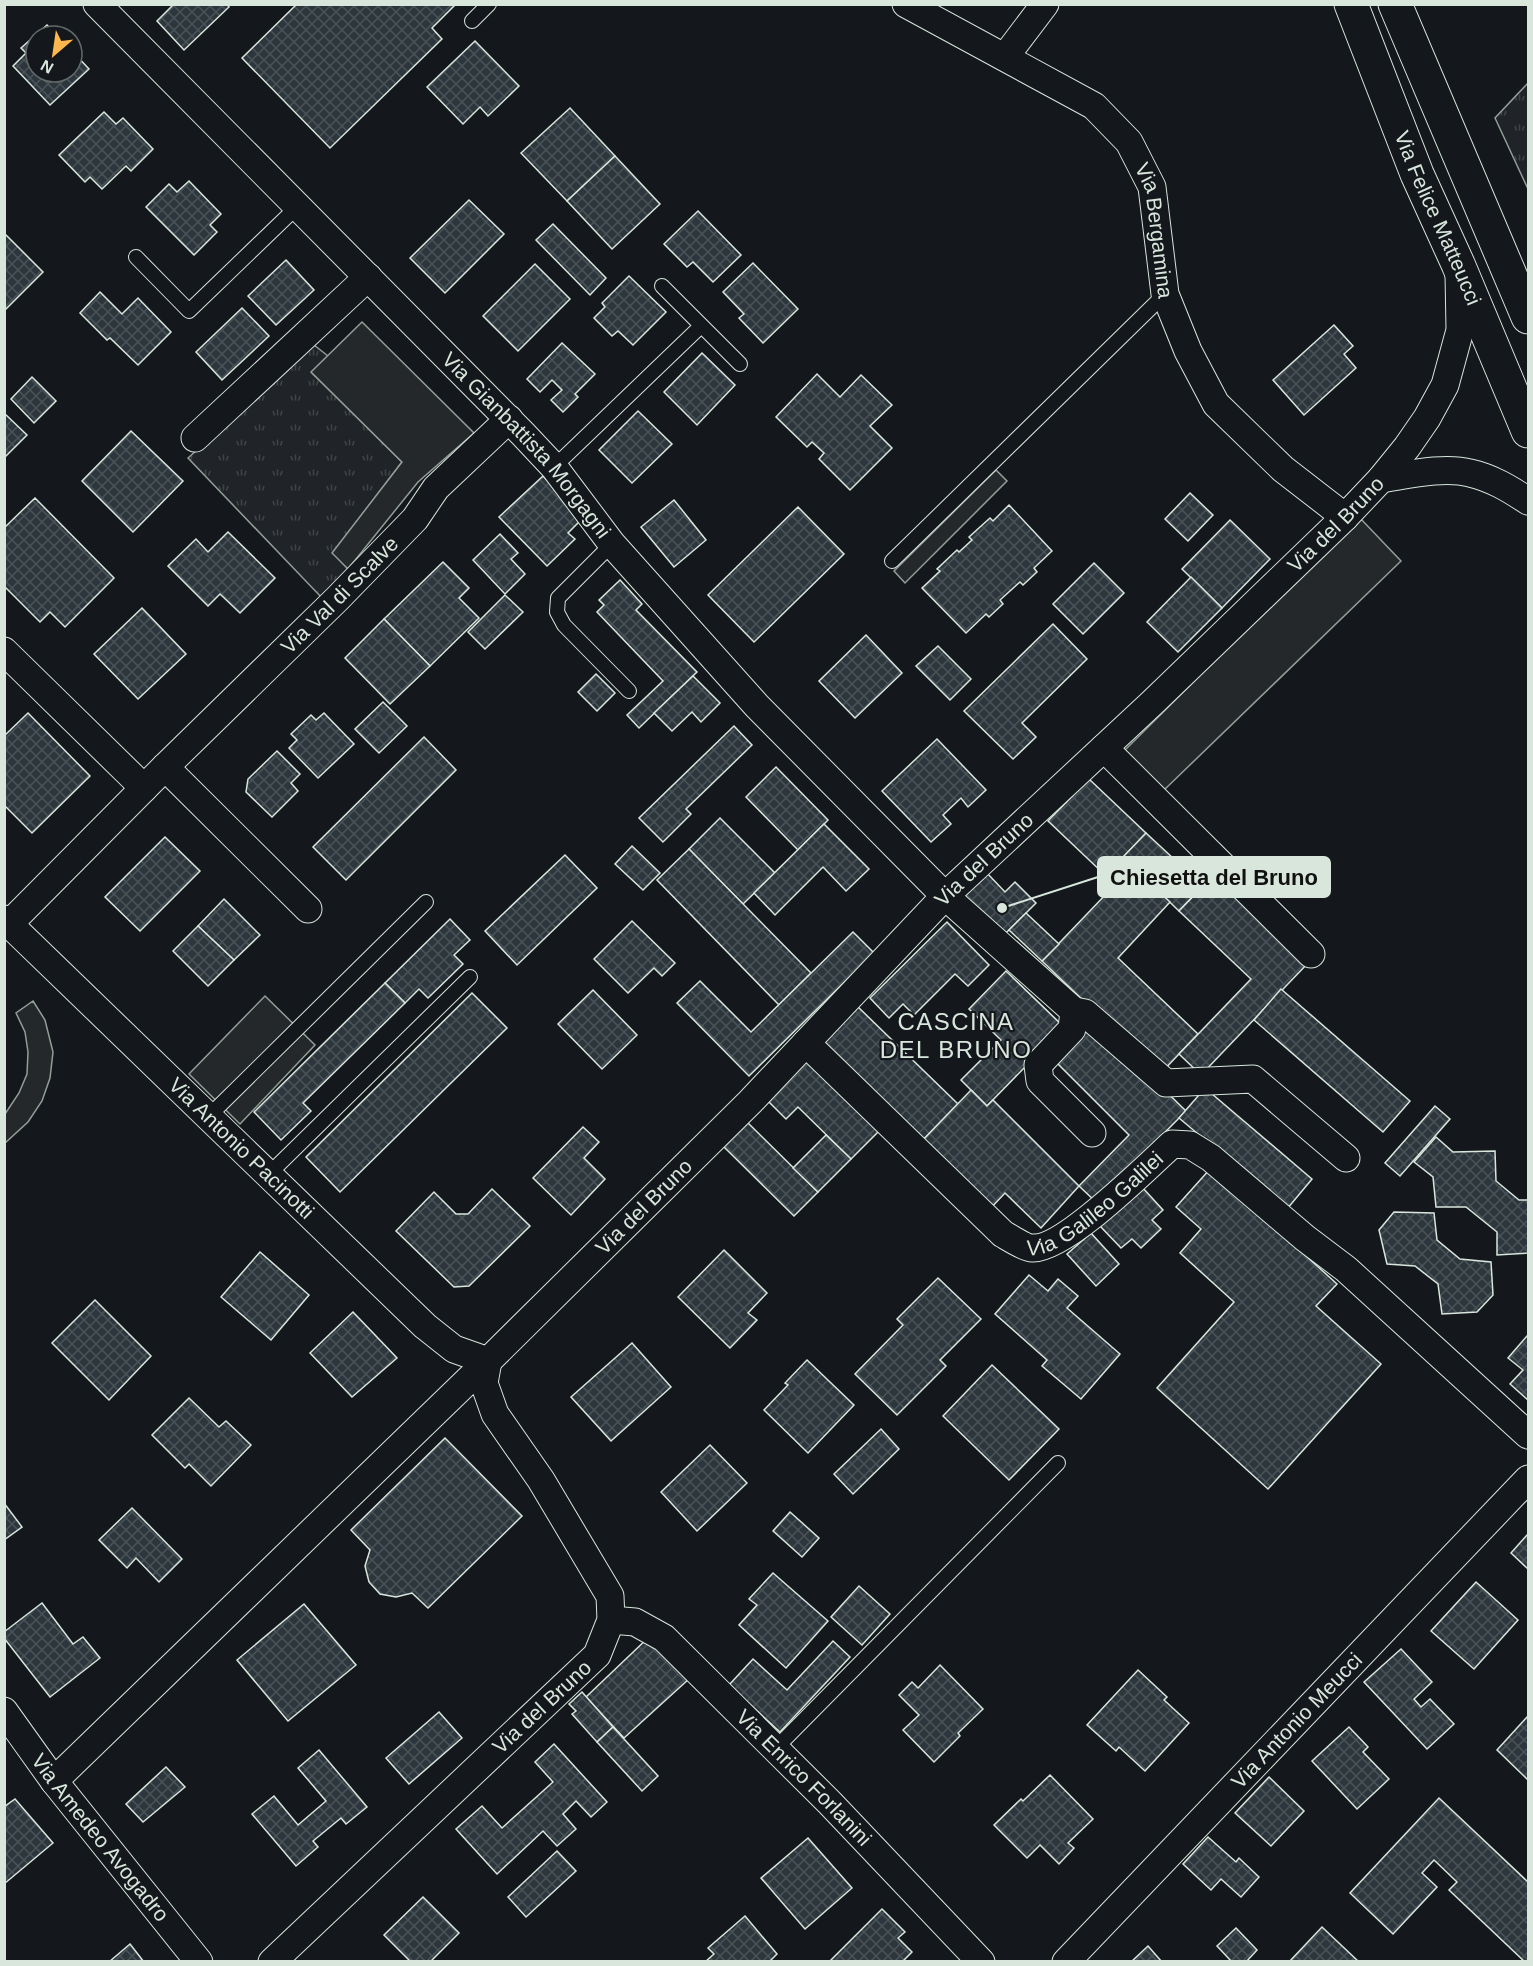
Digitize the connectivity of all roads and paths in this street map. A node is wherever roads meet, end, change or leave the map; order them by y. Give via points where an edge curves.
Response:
1 (97, 4) edge
2 (489, 4) edge
3 (906, 4) edge
4 (1046, 4) edge
5 (1351, 4) edge
6 (1395, 4) edge
7 (472, 21) dead end
8 (1005, 57) junction
9 (298, 206) junction
10 (136, 257) dead end
11 (1458, 264) junction
12 (368, 277) junction
13 (662, 286) dead end
14 (1165, 294) junction
15 (1528, 317) edge
16 (701, 326) junction
17 (740, 364) dead end
18 (509, 419) junction
19 (1528, 431) edge
20 (195, 438) dead end
21 (554, 468) junction
22 (1381, 479) junction
23 (1528, 501) edge
24 (1345, 517) junction
25 (612, 544) junction
26 (891, 561) dead end
27 (4, 651) edge
28 (629, 691) dead end
29 (1104, 748) junction
30 (165, 767) junction
31 (144, 788) junction
32 (945, 896) junction
33 (426, 902) dead end
34 (308, 909) dead end
35 (7, 921) edge
36 (1311, 954) dead end
37 (470, 976) dead end
38 (1074, 1011) junction
39 (806, 1042) junction
40 (209, 1116) junction
41 (1092, 1133) dead end
42 (1346, 1158) dead end
43 (269, 1174) junction
44 (488, 1361) junction
45 (1528, 1435) edge
46 (1058, 1463) dead end
47 (1528, 1479) edge
48 (611, 1620) junction
49 (4, 1711) edge
50 (775, 1749) junction
51 (54, 1781) junction
52 (199, 1962) edge
53 (272, 1962) edge
54 (981, 1962) edge
55 (1066, 1962) edge

1 - 9 street, Via Gianbattista Morgagni
2 - 7 lane
3 - 8 street, Via Bergamina
4 - 8 street
5 - 11 main road, Via Felice Matteucci via 1417,174
6 - 15 main road, Via Felice Matteucci
8 - 14 street, Via Bergamina via 1094,106 1129,142 1152,187
9 - 10 lane via 189,311
9 - 12 street, Via Gianbattista Morgagni
11 - 19 main road, Via Felice Matteucci
11 - 22 street via 1460,330 1445,385 1427,418
12 - 18 street, Via Gianbattista Morgagni
12 - 20 street
13 - 16 lane
14 - 24 street, Via Bergamina via 1188,351 1216,404 1283,469
14 - 26 lane
16 - 17 lane
16 - 21 lane
18 - 21 street, Via Gianbattista Morgagni
18 - 30 street, Via Val di Scalve via 456,467 415,519 337,599
21 - 25 street, Via Gianbattista Morgagni
22 - 23 street, Via del Bruno via 1437,471 1468,472 1503,484
22 - 24 street, Via del Bruno
24 - 29 street, Via del Bruno
25 - 28 lane via 558,598 557,612 564,625
25 - 32 street, Via Gianbattista Morgagni via 757,706
27 - 31 street
29 - 32 street, Via del Bruno
29 - 36 street
30 - 31 street, Via Val di Scalve
30 - 34 street
31 - 35 street, Via Val di Scalve
32 - 38 street, Via Gianbattista Morgagni
32 - 39 street, Via del Bruno
33 - 40 lane
35 - 40 street, Via Antonio Pacinotti
37 - 43 lane
38 - 41 street via 1072,1029 1038,1065 1040,1081
38 - 42 street, Via Gianbattista Morgagni via 1085,1013 1166,1083 1253,1079
39 - 44 street, Via del Bruno
39 - 45 street, Via Galileo Galilei via 1003,1234 1032,1248 1057,1242 1172,1144 1190,1145 1346,1269
40 - 43 street, Via Antonio Pacinotti
43 - 44 street, Via Antonio Pacinotti via 424,1326 454,1349
44 - 48 street, Via del Bruno via 483,1383 495,1414 542,1480 610,1596
44 - 51 street, Via del Bruno
46 - 50 lane
47 - 55 street, Via Antonio Meucci
48 - 50 street, Via Enrico Forlanini via 635,1622 663,1638
48 - 53 street, Via del Bruno via 597,1655
49 - 51 street, Via Amedeo Avogadro
50 - 54 street, Via Enrico Forlanini
51 - 52 street, Via Amedeo Avogadro

